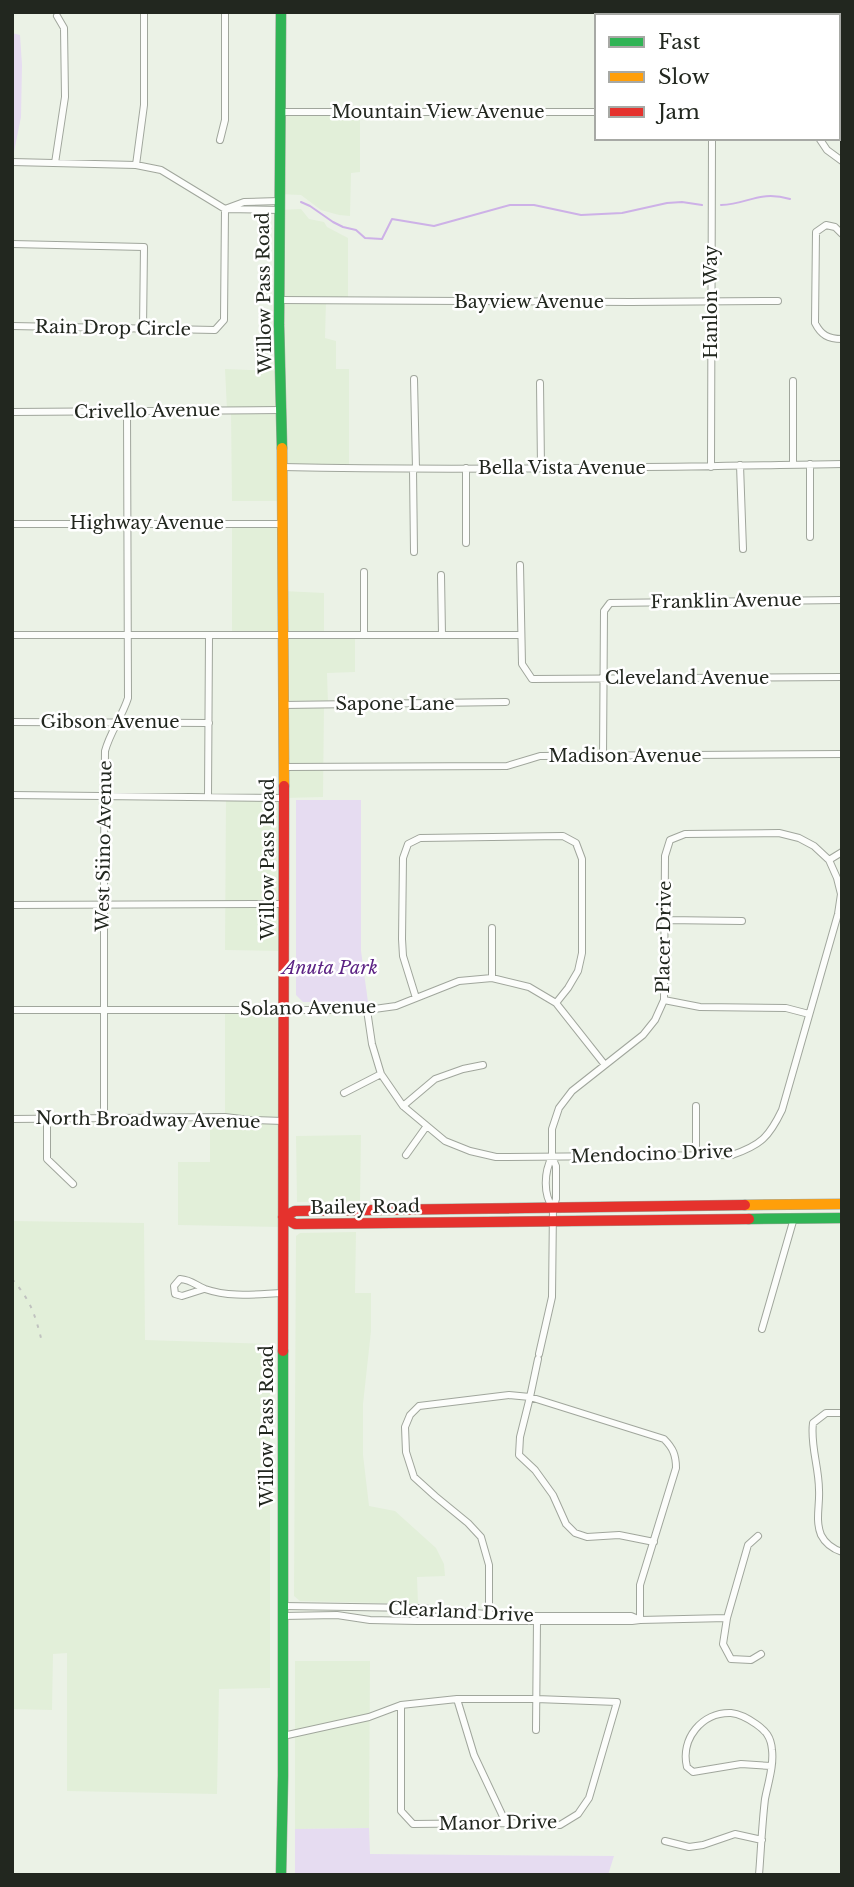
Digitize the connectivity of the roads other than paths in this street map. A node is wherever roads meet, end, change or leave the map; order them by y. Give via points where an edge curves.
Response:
1 (144, 12) edge
2 (225, 12) edge
3 (281, 12) edge
4 (57, 16) dead end
5 (280, 112) junction
6 (595, 113) edge
7 (220, 140) dead end
8 (712, 140) edge
9 (820, 140) edge
10 (842, 161) edge
11 (12, 162) edge
12 (55, 163) junction
13 (136, 165) junction
14 (279, 205) junction
15 (225, 209) junction
16 (842, 234) edge
17 (12, 244) edge
18 (279, 300) junction
19 (710, 300) junction
20 (778, 301) dead end
21 (12, 326) edge
22 (144, 329) junction
23 (842, 339) edge
24 (414, 379) dead end
25 (793, 381) dead end
26 (540, 383) dead end
27 (282, 410) junction
28 (12, 412) edge
29 (127, 412) junction
30 (793, 464) junction
31 (810, 464) junction
32 (842, 464) edge
33 (740, 466) junction
34 (282, 467) junction
35 (541, 467) junction
36 (711, 467) junction
37 (466, 468) junction
38 (414, 469) junction
39 (12, 524) edge
40 (128, 524) junction
41 (282, 524) junction
42 (810, 537) dead end
43 (466, 543) dead end
44 (743, 549) dead end
45 (414, 552) dead end
46 (520, 565) dead end
47 (364, 572) dead end
48 (441, 575) dead end
49 (842, 600) edge
50 (12, 635) edge
51 (364, 635) junction
52 (442, 635) junction
53 (520, 635) junction
54 (129, 636) junction
55 (209, 636) junction
56 (283, 637) junction
57 (842, 677) edge
58 (603, 678) junction
59 (506, 702) dead end
60 (283, 705) junction
61 (12, 722) edge
62 (118, 722) junction
63 (209, 723) junction
64 (842, 754) edge
65 (603, 757) junction
66 (283, 767) junction
67 (12, 795) edge
68 (104, 797) junction
69 (208, 797) junction
70 (284, 798) junction
71 (842, 852) edge
72 (829, 860) junction
73 (283, 904) junction
74 (12, 905) edge
75 (104, 905) junction
76 (665, 920) junction
77 (742, 921) dead end
78 (492, 928) dead end
79 (492, 978) junction
80 (416, 998) junction
81 (664, 1000) junction
82 (556, 1003) junction
83 (283, 1009) junction
84 (12, 1010) edge
85 (103, 1010) junction
86 (367, 1010) junction
87 (809, 1014) junction
88 (483, 1065) dead end
89 (605, 1065) junction
90 (381, 1074) junction
91 (344, 1093) dead end
92 (403, 1106) junction
93 (696, 1107) dead end
94 (104, 1117) junction
95 (12, 1119) edge
96 (47, 1119) junction
97 (283, 1121) junction
98 (426, 1127) junction
99 (405, 1155) dead end
100 (696, 1155) junction
101 (552, 1157) junction
102 (73, 1184) dead end
103 (842, 1204) edge
104 (553, 1208) junction
105 (283, 1217) junction
106 (842, 1217) edge
107 (794, 1218) junction
108 (553, 1220) junction
109 (204, 1289) dead end
110 (283, 1293) junction
111 (762, 1329) dead end
112 (530, 1397) junction
113 (842, 1413) edge
114 (758, 1536) dead end
115 (654, 1542) junction
116 (842, 1552) edge
117 (283, 1611) junction
118 (489, 1617) junction
119 (727, 1618) junction
120 (537, 1619) junction
121 (640, 1619) junction
122 (761, 1654) dead end
123 (457, 1699) junction
124 (536, 1699) junction
125 (401, 1704) junction
126 (536, 1730) dead end
127 (283, 1736) junction
128 (771, 1766) junction
129 (506, 1823) junction
130 (762, 1840) junction
131 (665, 1841) dead end
132 (281, 1875) edge
133 (759, 1875) edge

1 - 13 street via 144,105
2 - 7 street via 225,120
3 - 5 main road, Willow Pass Road
4 - 12 street via 64,28 65,97
5 - 6 street, Mountain View Avenue
5 - 14 main road, Willow Pass Road
8 - 19 street, Hanlon Way
9 - 10 street
11 - 12 street
12 - 13 street
13 - 15 street via 160,170
14 - 15 street via 244,202
14 - 18 main road, Willow Pass Road
15 - 22 street, Rain Drop Circle via 224,320 215,330
16 - 23 street via 826,225 816,232 815,323 830,339
17 - 22 street via 144,247
18 - 19 street, Bayview Avenue
18 - 27 main road, Willow Pass Road
19 - 20 street, Bayview Avenue
19 - 36 street, Hanlon Way
21 - 22 street, Rain Drop Circle
24 - 38 street
25 - 30 street
26 - 35 street
27 - 29 street, Crivello Avenue
27 - 34 main road, Willow Pass Road
28 - 29 street, Crivello Avenue
29 - 40 street, West Siino Avenue
30 - 31 street, Bella Vista Avenue
30 - 33 street, Bella Vista Avenue
31 - 32 street, Bella Vista Avenue
31 - 42 street
33 - 36 street, Bella Vista Avenue
33 - 44 street
34 - 38 street, Bella Vista Avenue
34 - 41 main road, Willow Pass Road
35 - 36 street, Bella Vista Avenue
35 - 37 street, Bella Vista Avenue
37 - 38 street, Bella Vista Avenue
37 - 43 street
38 - 45 street
39 - 40 street, Highway Avenue
40 - 41 street, Highway Avenue
40 - 54 street, West Siino Avenue
41 - 56 main road, Willow Pass Road
46 - 53 street
47 - 51 street
48 - 52 street
49 - 58 street, Franklin Avenue via 610,603 604,611
50 - 54 street
51 - 52 street
51 - 56 street
52 - 53 street
53 - 58 street, Cleveland Avenue via 522,664 532,678
54 - 55 street
54 - 62 street, West Siino Avenue via 128,698
55 - 56 street
55 - 63 street
56 - 60 main road, Willow Pass Road
57 - 58 street, Cleveland Avenue
58 - 65 street
59 - 60 street, Sapone Lane
60 - 66 main road, Willow Pass Road
61 - 62 street, Gibson Avenue
62 - 63 street, Gibson Avenue
62 - 68 street, West Siino Avenue via 105,751
63 - 69 street
64 - 65 street, Madison Avenue
65 - 66 street, Madison Avenue via 540,756 507,766
66 - 70 main road, Willow Pass Road
67 - 68 street
68 - 69 street
68 - 75 street, West Siino Avenue
69 - 70 street
70 - 73 main road, Willow Pass Road
71 - 72 street
72 - 76 street, Placer Drive via 814,846 779,833 685,834 670,840 665,856
72 - 87 street, Mendocino Drive via 841,894
73 - 75 street
73 - 83 main road, Willow Pass Road
74 - 75 street
75 - 85 street, West Siino Avenue
76 - 77 street
76 - 81 street, Placer Drive
78 - 79 street
79 - 80 street, Solano Avenue via 459,981
79 - 82 street, Solano Avenue via 529,987
80 - 82 street via 402,939 403,858 408,844 420,838 563,835 576,843 582,859 582,953 578,971
80 - 86 street, Solano Avenue
81 - 87 street via 700,1007 786,1008
81 - 89 street, Placer Drive via 643,1035
82 - 89 street, Solano Avenue
83 - 85 street, Solano Avenue
83 - 86 street, Solano Avenue
83 - 97 main road, Willow Pass Road
84 - 85 street, Solano Avenue
85 - 94 street, West Siino Avenue
86 - 90 street, Mendocino Drive
87 - 100 street, Mendocino Drive via 772,1131 732,1155
88 - 92 street via 435,1079
89 - 101 street, Placer Drive via 572,1091 559,1108 552,1129
90 - 91 street
90 - 92 street, Mendocino Drive
92 - 98 street, Mendocino Drive
93 - 100 street
94 - 96 street, North Broadway Avenue
94 - 97 street, North Broadway Avenue
95 - 96 street, North Broadway Avenue
96 - 102 street via 47,1159
97 - 105 main road, Willow Pass Road
98 - 99 street
98 - 101 street, Mendocino Drive via 470,1151 496,1157
100 - 101 street, Mendocino Drive
101 - 104 street, Placer Drive via 547,1167 547,1199
103 - 104 main road, Bailey Road
104 - 105 main road, Bailey Road via 295,1211
104 - 108 street, Placer Drive
105 - 108 main road, Bailey Road via 295,1224
105 - 110 main road, Willow Pass Road
106 - 107 main road, Bailey Road
107 - 108 main road, Bailey Road
107 - 111 street
108 - 112 street, Placer Drive via 552,1297
109 - 110 street via 239,1296
110 - 117 main road, Willow Pass Road
112 - 115 street, Placer Drive via 519,1455 553,1495 566,1524 587,1537 619,1535
112 - 115 street via 664,1439 671,1447 676,1468
112 - 118 street via 509,1395 419,1406 405,1427 414,1477 481,1537 489,1565
113 - 116 street via 826,1413 813,1423 811,1436 822,1537
114 - 119 street via 748,1545
115 - 121 street via 640,1586
117 - 118 street, Clearland Drive via 370,1620
117 - 118 street, Clearland Drive via 418,1608
117 - 127 main road, Willow Pass Road
118 - 120 street, Clearland Drive
119 - 121 street, Clearland Drive
119 - 122 street via 723,1644 732,1659 751,1660
120 - 121 street, Clearland Drive
120 - 124 street
123 - 124 street, Manor Drive
123 - 125 street, Manor Drive
123 - 129 street via 474,1755
124 - 126 street
124 - 129 street, Manor Drive via 617,1702 589,1798 578,1814 560,1825
125 - 127 street, Manor Drive via 369,1717
125 - 129 street, Manor Drive via 401,1811 413,1824
127 - 132 main road, Willow Pass Road
128 - 128 street via 768,1732 733,1713 715,1715 697,1726 684,1756 693,1772 741,1764
128 - 130 street
130 - 131 street via 735,1835 689,1847
130 - 133 street

